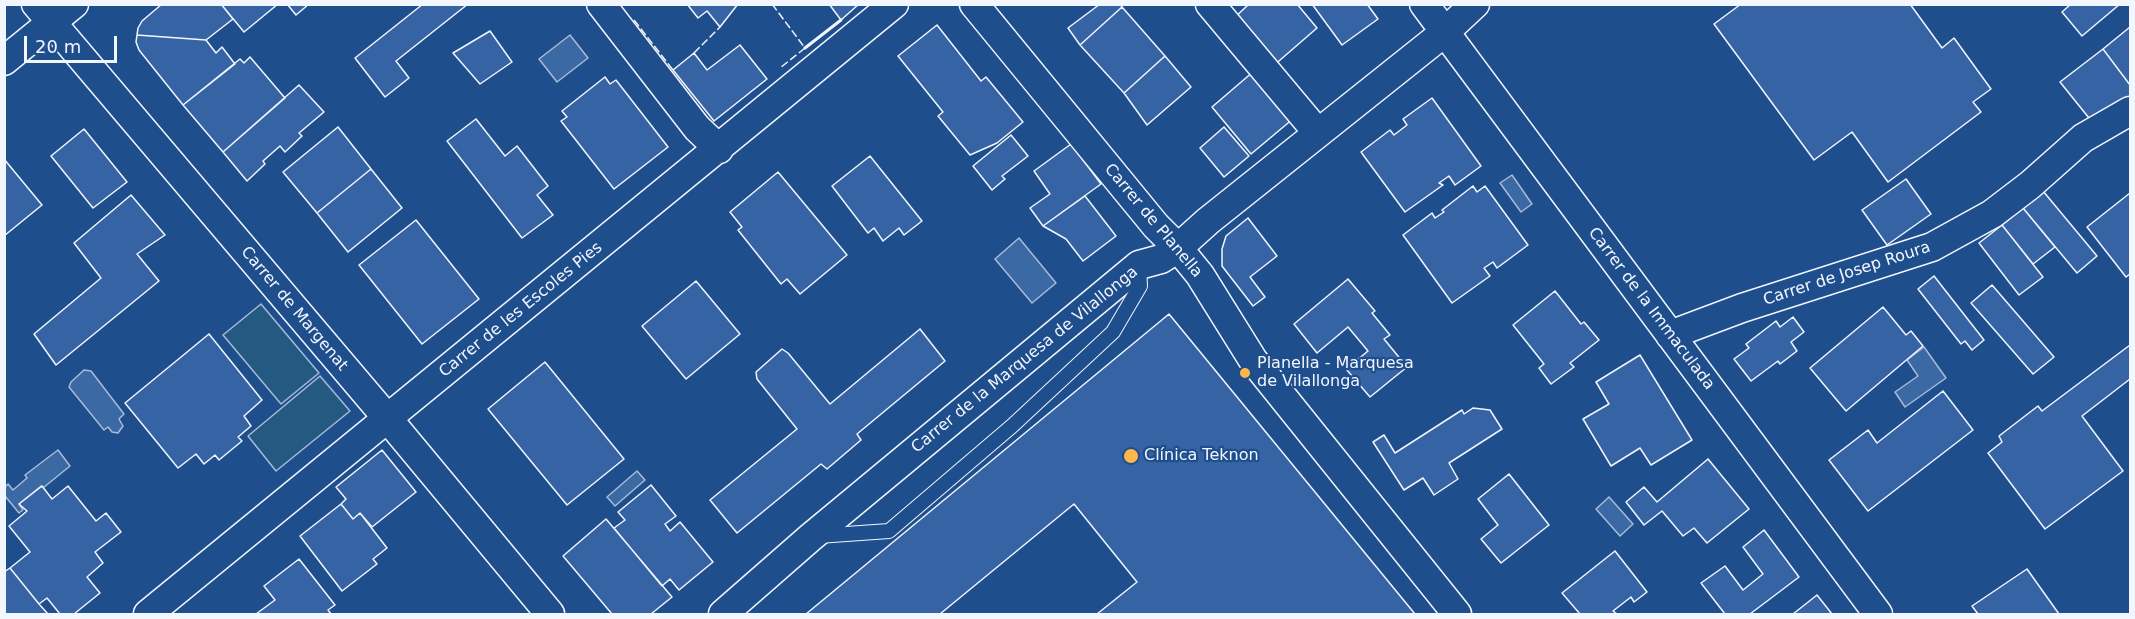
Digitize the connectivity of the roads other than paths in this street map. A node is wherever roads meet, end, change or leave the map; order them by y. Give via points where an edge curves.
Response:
1 (74, 4) edge
2 (601, 4) edge
3 (894, 4) edge
4 (974, 4) edge
5 (1210, 4) edge
6 (1424, 4) edge
7 (1475, 4) edge
8 (44, 14) edge
9 (1445, 32) junction
10 (4, 61) edge
11 (2130, 111) edge
12 (1318, 134) junction
13 (719, 149) junction
14 (1178, 248) junction
15 (1139, 265) junction
16 (1670, 335) junction
17 (388, 419) junction
18 (811, 537) junction
19 (148, 615) edge
20 (550, 615) edge
21 (723, 615) edge
22 (1457, 615) edge
23 (1878, 615) edge

1 - 8 street
2 - 13 street via 697,128
3 - 13 street, Carrer de les Escoles Pies
4 - 14 street, Carrer de Planella
5 - 12 street
6 - 9 street, Carrer de la Immaculada
7 - 9 street, Carrer de la Marquesa de Vilallonga
8 - 10 street
8 - 17 street, Carrer de Margenat
9 - 12 street, Carrer de la Marquesa de Vilallonga
9 - 16 street, Carrer de la Immaculada
11 - 16 street, Carrer de Josep Roura via 2083,138 1992,214 1932,247
12 - 14 street, Carrer de la Marquesa de Vilallonga
13 - 17 street, Carrer de les Escoles Pies
14 - 15 street, Carrer de la Marquesa de Vilallonga
14 - 22 street, Carrer de Planella via 1200,275 1253,360
15 - 18 street, Carrer de la Marquesa de Vilallonga
15 - 18 lane via 1140,286 1113,332 1012,426 889,531
16 - 23 street, Carrer de la Immaculada
17 - 19 street, Carrer de les Escoles Pies
17 - 20 street, Carrer de Margenat
18 - 21 street, Carrer de la Marquesa de Vilallonga

